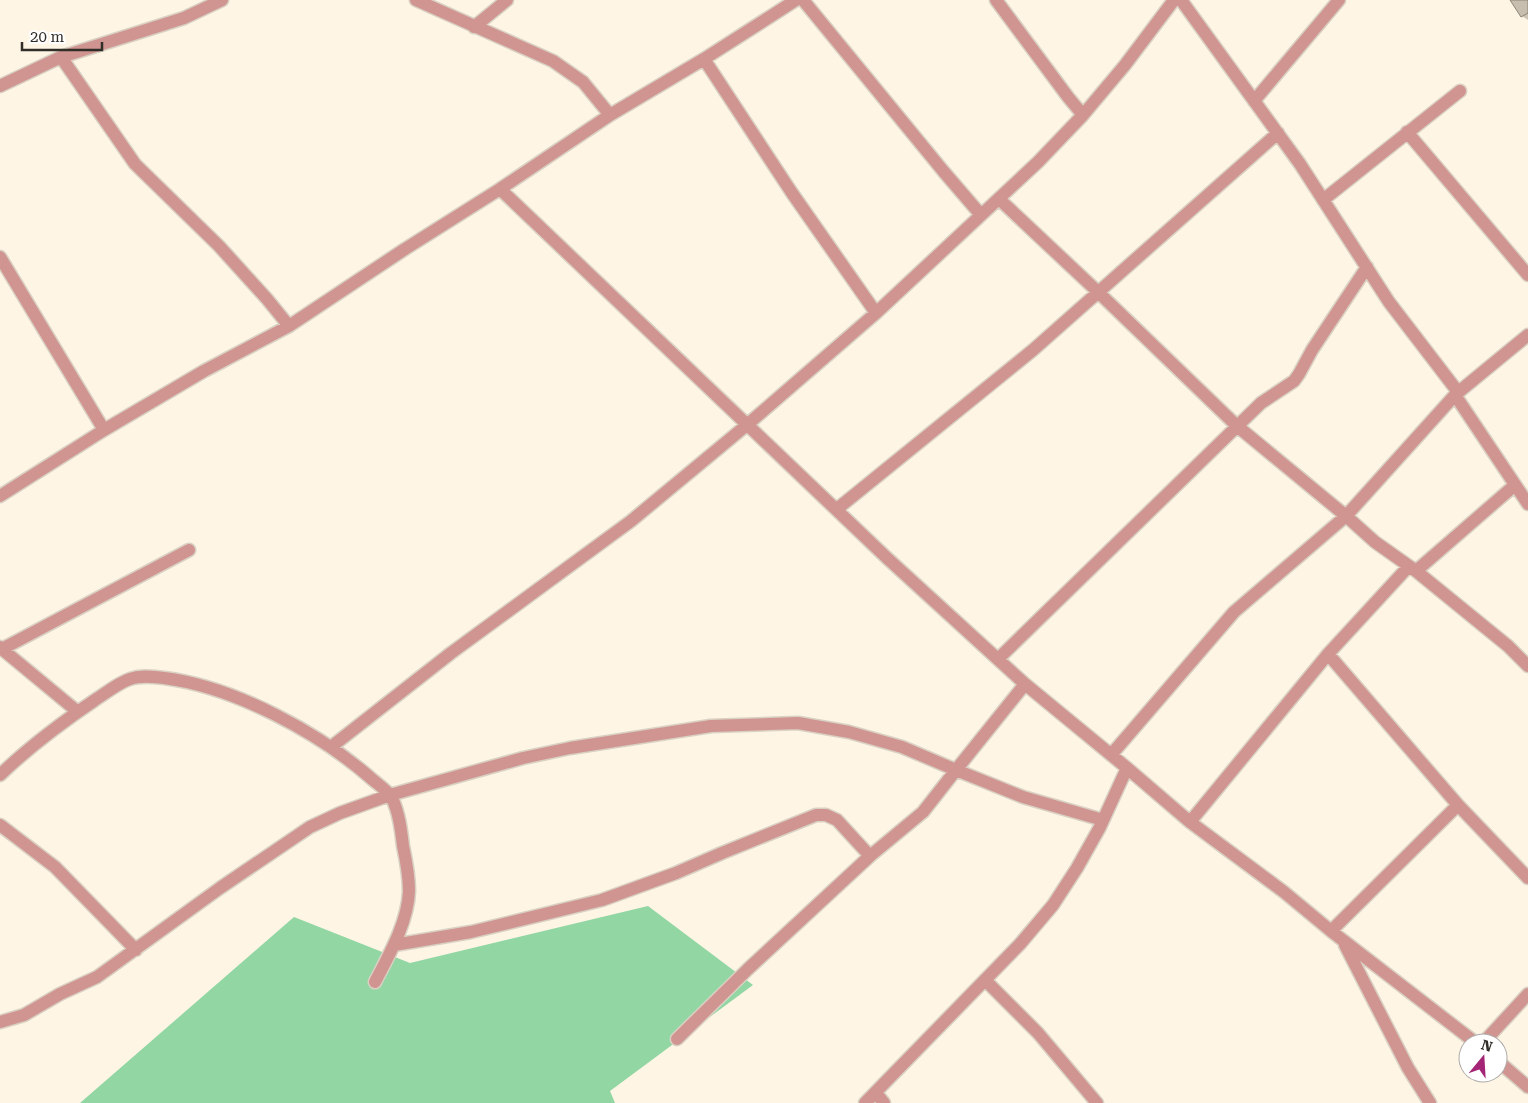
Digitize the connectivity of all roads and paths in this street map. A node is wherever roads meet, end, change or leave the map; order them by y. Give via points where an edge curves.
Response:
1 (416, 0) edge
2 (507, 0) edge
3 (796, 0) edge
4 (803, 0) edge
5 (996, 0) edge
6 (1174, 0) edge
7 (1181, 0) edge
8 (1338, 0) edge
9 (213, 2) edge
10 (777, 5) edge
11 (474, 27) junction
12 (61, 57) junction
13 (704, 59) junction
14 (0, 86) edge
15 (1460, 91) dead end
16 (1254, 101) junction
17 (610, 115) junction
18 (1083, 115) junction
19 (1407, 132) junction
20 (1278, 133) junction
21 (500, 189) junction
22 (999, 199) junction
23 (1323, 200) junction
24 (981, 215) junction
25 (0, 256) edge
26 (1367, 267) junction
27 (1528, 275) edge
28 (1098, 292) junction
29 (876, 313) junction
30 (289, 326) junction
31 (1528, 335) edge
32 (1456, 394) junction
33 (748, 424) junction
34 (1237, 426) junction
35 (104, 430) junction
36 (1515, 485) junction
37 (0, 496) edge
38 (1528, 504) edge
39 (836, 509) junction
40 (1346, 516) junction
41 (189, 550) dead end
42 (1413, 568) junction
43 (1, 648) edge
44 (1328, 654) junction
45 (998, 659) junction
46 (1528, 666) edge
47 (1025, 684) junction
48 (78, 712) junction
49 (330, 747) junction
50 (1111, 755) junction
51 (1127, 768) junction
52 (956, 770) junction
53 (0, 776) edge
54 (390, 795) junction
55 (1458, 805) junction
56 (1103, 820) junction
57 (1190, 822) junction
58 (0, 825) edge
59 (870, 856) junction
60 (1528, 878) edge
61 (1331, 932) junction
62 (1344, 941) junction
63 (394, 945) junction
64 (136, 950) junction
65 (986, 980) junction
66 (375, 982) dead end
67 (1528, 994) edge
68 (0, 1022) edge
69 (1463, 1033) edge
70 (1492, 1033) edge
71 (677, 1038) dead end
72 (1508, 1070) edge
73 (1528, 1087) edge
74 (880, 1098) edge
75 (865, 1103) edge
76 (1097, 1103) edge
77 (1430, 1103) edge

1 - 11 street
2 - 11 street
3 - 10 street
4 - 24 street
5 - 18 street
6 - 18 street
7 - 16 street
8 - 16 street
9 - 12 street via 184,18
10 - 13 street
11 - 17 street via 553,60 583,82
12 - 14 street
12 - 30 street via 135,164 219,246
13 - 17 street
13 - 29 street
15 - 19 street
16 - 20 street
17 - 21 street
18 - 22 street
19 - 23 street
19 - 27 street
20 - 23 street
20 - 28 street
21 - 30 street
21 - 33 street
22 - 24 street
22 - 28 street
23 - 26 street
24 - 29 street
25 - 35 street
26 - 32 street
26 - 34 street via 1294,381 1261,403
28 - 34 street
28 - 39 street via 1033,350
29 - 33 street
30 - 35 street
31 - 32 street
32 - 36 street
32 - 40 street
33 - 39 street
33 - 49 street via 631,521 451,653
34 - 40 street
34 - 45 street
35 - 37 street
36 - 38 street
36 - 42 street
39 - 45 street
40 - 42 street
40 - 50 street via 1234,612
41 - 43 street
42 - 44 street
42 - 46 street
43 - 48 street
44 - 55 street
44 - 57 street
45 - 47 street
47 - 50 street
47 - 52 street
48 - 49 street via 131,679 146,676 174,680 234,697 272,713
48 - 53 street via 46,734
49 - 54 street
50 - 51 street
51 - 56 street
51 - 57 street
52 - 54 street via 902,747 849,732 798,723 711,726 523,758
52 - 56 street via 1023,798
52 - 59 street via 923,812
54 - 63 street via 397,811 409,878 405,914
54 - 64 street via 310,827
55 - 60 street
55 - 61 street
56 - 65 street via 1053,905
57 - 61 street via 1284,892
58 - 64 street via 55,867
59 - 63 street via 838,820 816,815 602,900 472,932
59 - 71 street
61 - 62 street
62 - 69 street
62 - 77 street via 1408,1068
63 - 66 street
64 - 68 street via 97,976 24,1015
65 - 74 street
65 - 76 street via 1038,1033
67 - 70 street
72 - 73 street
74 - 75 street

